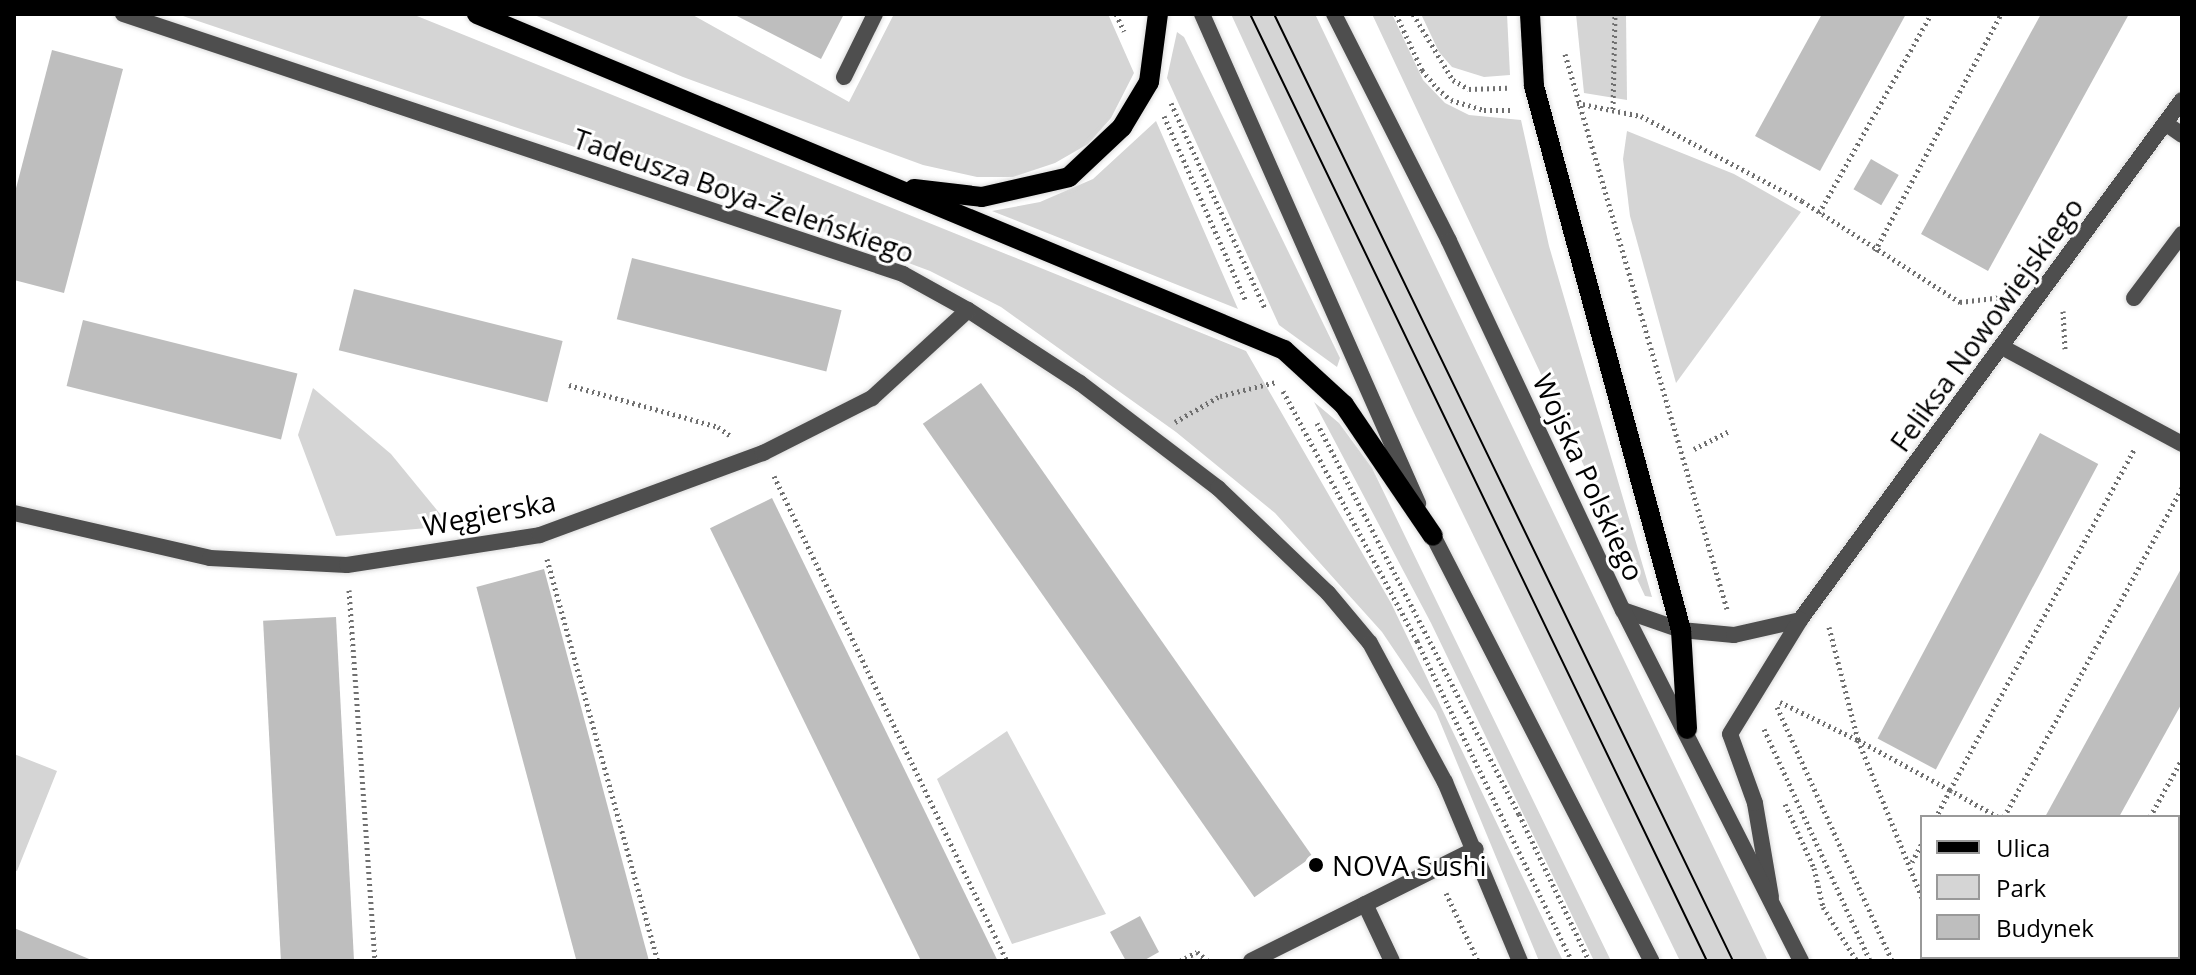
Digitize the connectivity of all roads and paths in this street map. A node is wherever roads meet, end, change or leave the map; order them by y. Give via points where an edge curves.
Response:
1 (123, 14) edge
2 (477, 14) edge
3 (875, 14) edge
4 (1116, 14) edge
5 (1158, 14) edge
6 (1202, 14) edge
7 (1334, 14) edge
8 (1396, 14) edge
9 (1413, 14) edge
10 (1530, 14) edge
11 (1615, 14) edge
12 (1931, 14) edge
13 (2001, 14) edge
14 (1151, 73) junction
15 (844, 77) dead end
16 (1572, 86) junction
17 (1536, 96) junction
18 (2182, 100) edge
19 (1577, 103) junction
20 (1613, 109) junction
21 (2165, 123) junction
22 (2182, 135) edge
23 (872, 178) junction
24 (1819, 213) junction
25 (2182, 234) edge
26 (1875, 251) junction
27 (2007, 296) dead end
28 (2134, 298) dead end
29 (2071, 301) dead end
30 (968, 310) junction
31 (1263, 340) junction
32 (2002, 347) junction
33 (2065, 349) dead end
34 (1284, 350) junction
35 (1277, 381) junction
36 (569, 385) dead end
37 (1313, 415) dead end
38 (1728, 432) dead end
39 (1153, 436) junction
40 (735, 439) dead end
41 (2139, 440) dead end
42 (2182, 444) edge
43 (1694, 449) dead end
44 (763, 453) junction
45 (2182, 488) edge
46 (14, 513) edge
47 (540, 535) junction
48 (1433, 536) junction
49 (347, 565) junction
50 (1623, 610) junction
51 (1827, 618) dead end
52 (1800, 620) junction
53 (1681, 630) junction
54 (1734, 635) junction
55 (1752, 694) junction
56 (1687, 729) junction
57 (1858, 740) junction
58 (1769, 742) junction
59 (2182, 759) edge
60 (1772, 771) dead end
61 (1950, 790) junction
62 (1780, 792) dead end
63 (1937, 815) edge
64 (1997, 815) edge
65 (2002, 815) edge
66 (2151, 815) edge
67 (1920, 847) edge
68 (1476, 849) junction
69 (1911, 863) junction
70 (1434, 869) junction
71 (1920, 892) edge
72 (1771, 898) junction
73 (1365, 904) junction
74 (375, 961) edge
75 (658, 961) edge
76 (1007, 961) edge
77 (1180, 961) edge
78 (1208, 961) edge
79 (1251, 961) edge
80 (1392, 961) edge
81 (1478, 961) edge
82 (1520, 961) edge
83 (1572, 961) edge
84 (1589, 961) edge
85 (1652, 961) edge
86 (1801, 961) edge
87 (1857, 961) edge
88 (1870, 961) edge
89 (1892, 961) edge

1 - 30 street, Tadeusza Boya-Żeleńskiego via 903,274
2 - 23 main road
3 - 15 street
4 - 14 path
5 - 14 main road
6 - 48 street
7 - 50 street, Wojska Polskiego via 1449,241
8 - 17 path via 1422,70 1451,100 1484,110
9 - 17 path via 1453,80 1469,89
10 - 17 main road
11 - 20 path
12 - 24 path
13 - 26 path
14 - 23 main road via 1122,127 1069,177 982,197 931,194
14 - 31 path
14 - 34 path
16 - 17 path
16 - 17 path
16 - 19 path
17 - 53 main road
18 - 21 street, Feliksa Nowowiejskiego
19 - 20 path
19 - 54 path
20 - 24 path via 1641,116
21 - 22 street
21 - 32 street, Feliksa Nowowiejskiego
23 - 31 main road via 948,214
24 - 26 path
25 - 28 street
26 - 27 path via 1960,302
29 - 33 path via 2061,314
30 - 39 street, Tadeusza Boya-Żeleńskiego
30 - 44 street, Węgierska via 872,398
31 - 34 main road
31 - 35 path
32 - 42 street
32 - 52 street, Feliksa Nowowiejskiego
34 - 48 main road via 1344,405
35 - 39 path via 1220,396
35 - 83 path via 1417,641
36 - 40 path via 718,427
37 - 84 path
38 - 43 path
39 - 68 street, Tadeusza Boya-Żeleńskiego via 1256,523 1370,643 1415,721
41 - 61 path
44 - 47 street, Węgierska
44 - 76 path
45 - 65 path
46 - 49 street, Węgierska via 210,558
47 - 49 street, Węgierska
47 - 75 path
48 - 85 street
49 - 74 path
50 - 53 street
50 - 56 street, Wojska Polskiego
51 - 57 path
52 - 54 street
52 - 55 street, Feliksa Nowowiejskiego
53 - 54 street
53 - 56 main road
55 - 58 path
55 - 72 street, Feliksa Nowowiejskiego via 1730,734 1755,803
56 - 72 street, Wojska Polskiego
57 - 61 path
57 - 69 path
57 - 89 path via 1792,704 1773,701
58 - 60 path
58 - 88 path
59 - 66 path
61 - 63 path
61 - 64 path
62 - 87 path via 1814,868 1823,907
67 - 69 path
68 - 70 street
68 - 82 street, Tadeusza Boya-Żeleńskiego
69 - 71 path
70 - 73 street
70 - 81 path
72 - 86 street, Wojska Polskiego
73 - 79 street
73 - 80 street
77 - 78 path via 1197,952

